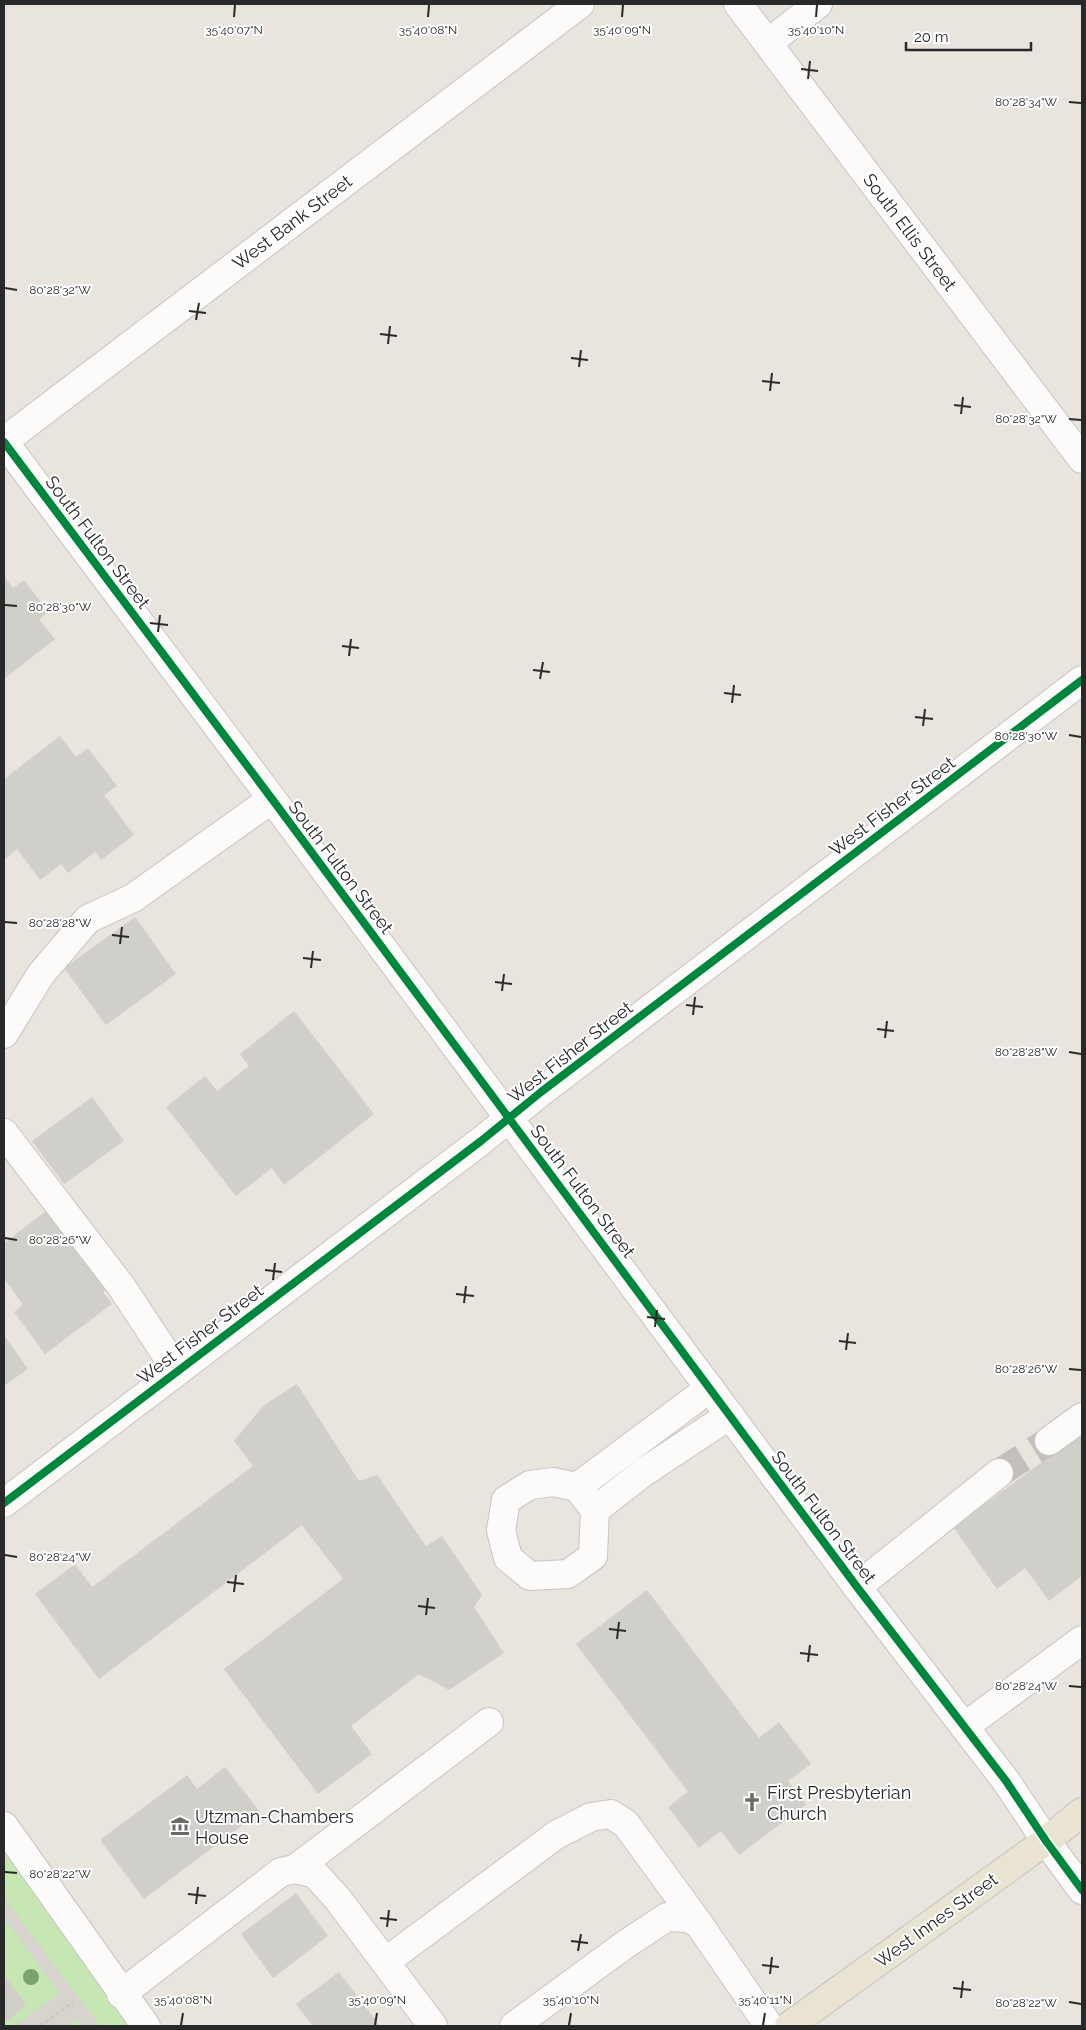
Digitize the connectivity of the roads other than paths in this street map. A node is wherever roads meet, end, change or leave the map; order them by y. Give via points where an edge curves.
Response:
1 (580, 4) edge
2 (738, 4) edge
3 (818, 4) edge
4 (768, 43) junction
5 (4, 441) edge
6 (1082, 459) edge
7 (1082, 680) edge
8 (272, 799) junction
9 (4, 1034) edge
10 (509, 1117) junction
11 (4, 1133) edge
12 (177, 1371) junction
13 (710, 1388) junction
14 (730, 1415) junction
15 (1082, 1417) edge
16 (1050, 1440) tunnel mouth
17 (999, 1472) tunnel mouth
18 (577, 1487) junction
19 (4, 1503) edge
20 (595, 1510) junction
21 (858, 1588) junction
22 (1082, 1640) edge
23 (490, 1722) dead end
24 (964, 1726) junction
25 (1082, 1812) edge
26 (4, 1826) edge
27 (1046, 1841) junction
28 (295, 1869) junction
29 (1082, 1890) edge
30 (699, 1924) junction
31 (385, 1962) junction
32 (121, 1994) junction
33 (146, 2026) edge
34 (433, 2026) edge
35 (514, 2026) edge
36 (769, 2026) edge
37 (789, 2026) edge

1 - 5 street, West Bank Street
2 - 4 street, South Ellis Street
3 - 4 street
4 - 6 street, South Ellis Street
5 - 8 street, South Fulton Street
7 - 10 street, West Fisher Street
8 - 9 street via 133,898 88,919 41,974
8 - 10 street, South Fulton Street
10 - 12 street, West Fisher Street
10 - 13 street, South Fulton Street
11 - 12 street via 121,1286
12 - 19 street, West Fisher Street
13 - 14 street, South Fulton Street
13 - 18 street
14 - 20 street via 644,1472
14 - 21 street, South Fulton Street
15 - 16 street
17 - 21 street
18 - 20 street
18 - 20 street via 553,1482 530,1484 506,1500 501,1530 508,1558 530,1576 568,1574 593,1556
21 - 24 street, South Fulton Street
22 - 24 street
23 - 28 street
24 - 27 street, South Fulton Street
25 - 27 main road, West Innes Street
26 - 32 street
27 - 29 street, South Fulton Street
27 - 37 main road, West Innes Street
28 - 31 street via 315,1874
28 - 32 street via 281,1872
30 - 31 street via 626,1824 611,1814 591,1817 556,1836
30 - 35 street via 688,1918 667,1918
30 - 36 street
31 - 34 street
32 - 33 street

